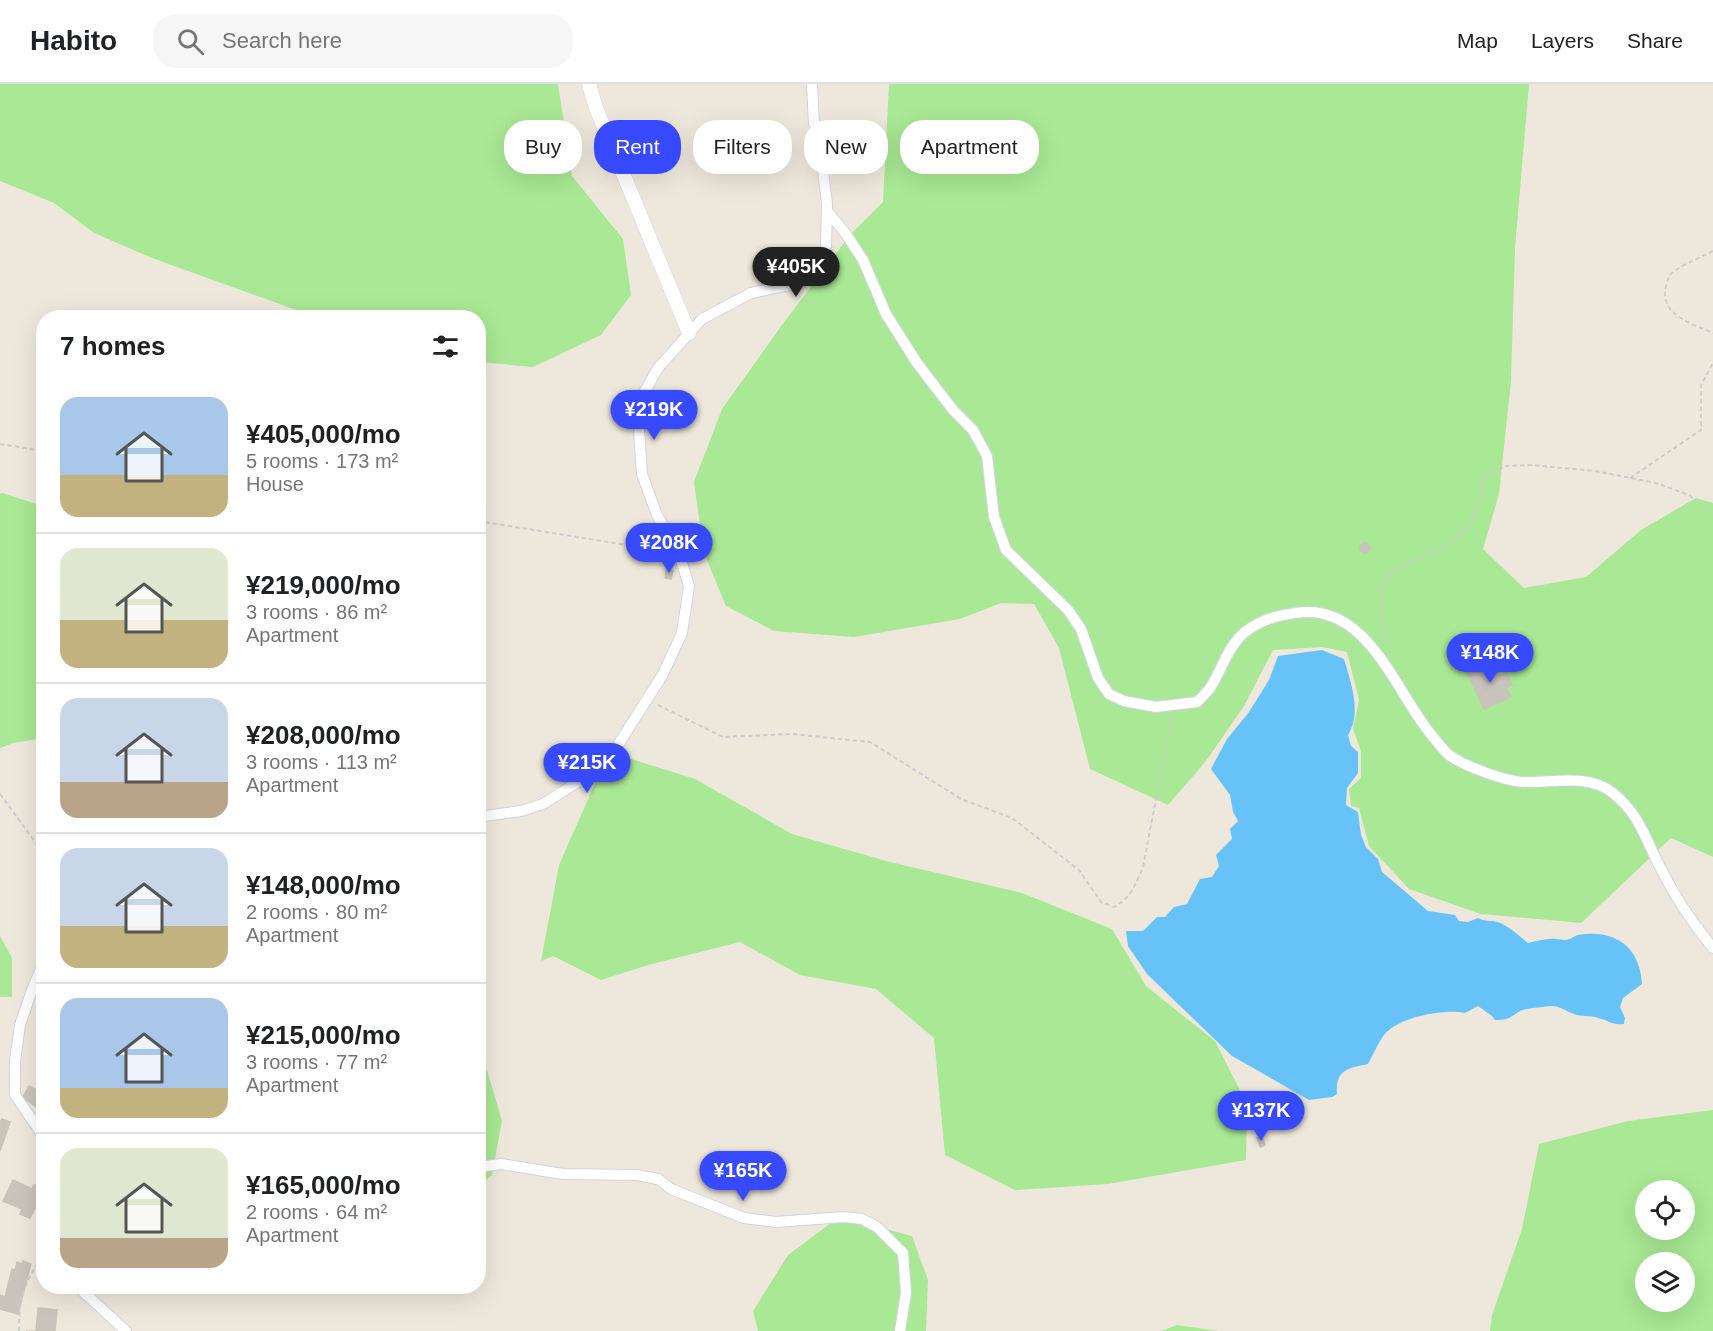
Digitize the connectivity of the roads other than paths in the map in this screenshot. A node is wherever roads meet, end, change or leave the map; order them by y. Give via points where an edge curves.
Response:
1 (589, 84) edge
2 (812, 84) edge
3 (827, 211) junction
4 (689, 333) junction
5 (486, 817) edge
6 (1713, 948) edge
7 (36, 981) edge
8 (36, 1125) edge
9 (486, 1166) edge
10 (86, 1294) edge
11 (126, 1331) edge
12 (900, 1331) edge

1 - 4 street
2 - 3 street
3 - 4 street via 826,246 816,273 800,283 751,293 731,302 702,319
3 - 6 street via 862,260 886,314 917,363 973,430 987,456 994,517 1006,550 1068,610 1081,629 1098,678 1109,694 1156,707 1197,702 1211,688 1224,660 1244,632 1279,615 1310,610 1329,614 1348,623 1368,641 1427,730 1449,755 1504,779 1524,783 1578,779 1612,792 1641,826 1660,869 1693,924
4 - 5 street via 658,368 645,391 639,431 642,474 657,515 679,553 689,586 682,633 663,675 613,753 597,770 543,804
7 - 8 street via 20,1025 15,1095
9 - 12 street via 501,1164 563,1174 658,1179 671,1189 744,1218 776,1222 861,1219 877,1227 903,1252 906,1293
10 - 11 street

